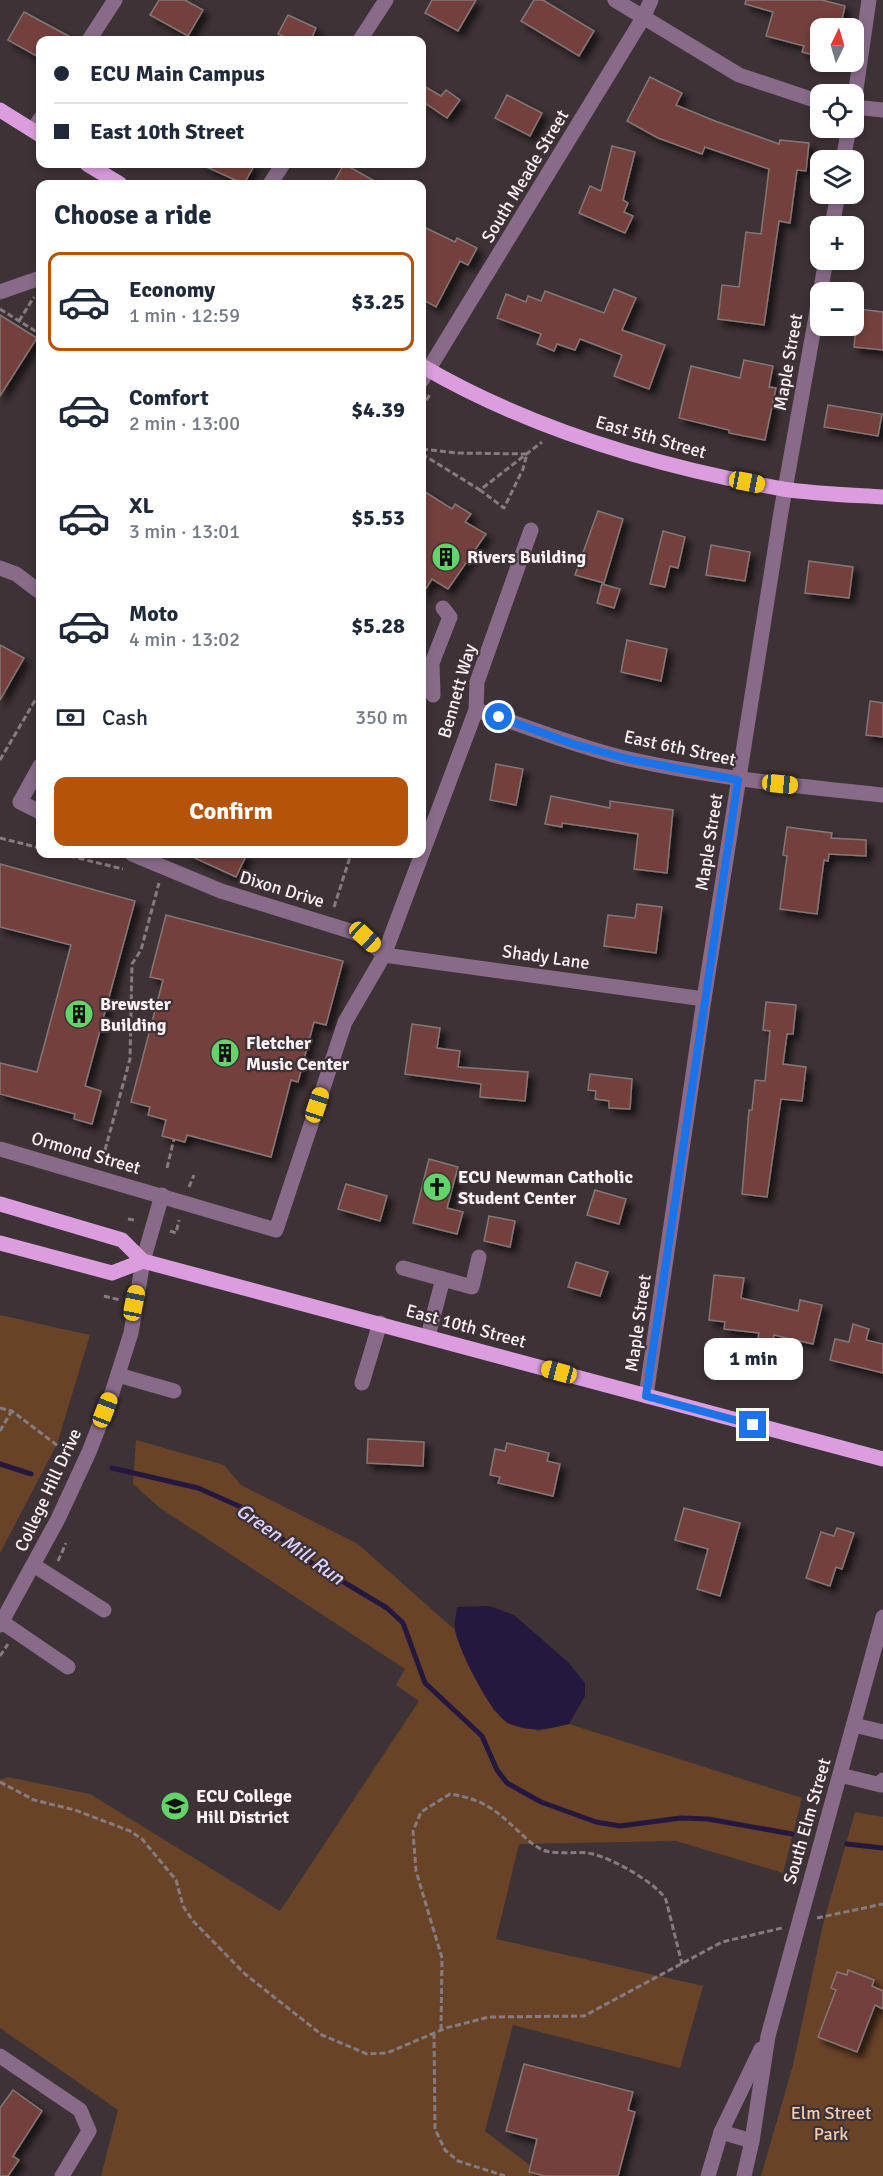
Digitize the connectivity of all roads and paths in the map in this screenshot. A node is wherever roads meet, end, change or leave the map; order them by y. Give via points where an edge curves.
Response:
1 (114, 0) edge
2 (386, 0) edge
3 (615, 0) edge
4 (651, 0) edge
5 (869, 0) edge
6 (643, 18) junction
7 (92, 36) edge
8 (363, 36) edge
9 (857, 84) edge
10 (810, 99) edge
11 (864, 107) edge
12 (0, 110) edge
13 (883, 110) edge
14 (36, 127) edge
15 (94, 168) edge
16 (113, 180) edge
17 (824, 270) edge
18 (36, 279) edge
19 (0, 292) edge
20 (36, 295) dead end
21 (0, 309) edge
22 (20, 321) junction
23 (36, 331) edge
24 (426, 369) edge
25 (426, 373) edge
26 (431, 393) dead end
27 (426, 401) edge
28 (542, 442) dead end
29 (426, 449) edge
30 (526, 454) junction
31 (426, 456) edge
32 (785, 489) junction
33 (480, 490) junction
34 (883, 497) edge
35 (531, 530) dead end
36 (0, 568) edge
37 (36, 589) edge
38 (443, 608) dead end
39 (433, 695) dead end
40 (36, 699) edge
41 (476, 710) junction
42 (0, 760) edge
43 (36, 773) edge
44 (738, 780) junction
45 (883, 795) edge
46 (36, 810) edge
47 (0, 838) edge
48 (426, 843) edge
49 (36, 847) edge
50 (78, 858) edge
51 (142, 858) edge
52 (350, 858) edge
53 (420, 858) edge
54 (127, 870) dead end
55 (160, 879) dead end
56 (333, 907) dead end
57 (384, 954) junction
58 (704, 999) junction
59 (174, 1139) dead end
60 (0, 1149) edge
61 (105, 1150) dead end
62 (167, 1168) dead end
63 (194, 1175) dead end
64 (188, 1191) dead end
65 (162, 1195) junction
66 (0, 1204) edge
67 (181, 1212) dead end
68 (128, 1219) dead end
69 (134, 1220) dead end
70 (166, 1230) dead end
71 (276, 1230) joint
72 (0, 1243) edge
73 (479, 1257) dead end
74 (142, 1261) junction
75 (403, 1268) dead end
76 (442, 1279) junction
77 (380, 1323) junction
78 (428, 1336) junction
79 (118, 1375) junction
80 (362, 1383) dead end
81 (174, 1391) dead end
82 (646, 1396) junction
83 (0, 1408) edge
84 (12, 1411) junction
85 (0, 1431) edge
86 (58, 1446) dead end
87 (883, 1459) edge
88 (35, 1566) junction
89 (104, 1610) dead end
90 (883, 1617) edge
91 (1, 1624) edge
92 (11, 1640) dead end
93 (880, 1644) edge
94 (0, 1656) edge
95 (68, 1667) dead end
96 (854, 1725) junction
97 (883, 1732) edge
98 (840, 1775) junction
99 (883, 1779) edge
100 (0, 1782) edge
101 (883, 1904) edge
102 (820, 1918) dead end
103 (772, 1930) dead end
104 (682, 1964) junction
105 (441, 2030) junction
106 (434, 2033) junction
107 (768, 2036) junction
108 (0, 2056) edge
109 (721, 2132) junction
110 (752, 2141) junction
111 (62, 2176) edge
112 (505, 2176) edge
113 (708, 2176) edge
114 (744, 2176) edge

1 - 7 street
2 - 8 street
3 - 6 street
4 - 6 street, South Meade Street
5 - 9 street
6 - 10 street via 739,75
6 - 24 street, South Meade Street
11 - 13 street
12 - 14 main road
15 - 16 main road
17 - 32 street, Maple Street
18 - 19 street
20 - 22 path
21 - 22 path
22 - 23 path
25 - 32 main road, East 5th Street via 541,425 689,470
26 - 27 path
28 - 30 path
29 - 30 path
30 - 33 path
30 - 33 path via 504,508
31 - 33 path
32 - 34 main road, East 5th Street
32 - 44 street, Maple Street
35 - 41 street, Bennett Way via 477,682
36 - 37 street
38 - 39 street via 450,616 432,663
40 - 42 path
41 - 44 street, East 6th Street via 628,759
41 - 48 street, Bennett Way
43 - 46 street via 20,802
44 - 45 street, East 6th Street
44 - 58 street, Maple Street
47 - 49 path
50 - 54 path
51 - 57 street, Dixon Drive via 221,891 350,931 365,937
52 - 56 path
53 - 57 street, Bennett Way
55 - 61 path via 141,950 132,964 130,1059
57 - 58 street, Shady Lane
57 - 71 street, Bennett Way via 345,1022
58 - 82 street, Maple Street
59 - 62 path
60 - 65 street, Ormond Street
63 - 64 path
65 - 71 street, Ormond Street
65 - 74 street
66 - 74 main road via 122,1240
67 - 70 path via 176,1233
68 - 69 path
72 - 74 main road via 112,1273
73 - 76 street via 472,1287
74 - 77 main road, East 10th Street
74 - 79 street, College Hill Drive via 131,1333
75 - 76 street
76 - 78 street
77 - 78 main road, East 10th Street
77 - 80 street
78 - 82 main road, East 10th Street
79 - 81 street
79 - 88 street, College Hill Drive via 89,1452
82 - 87 main road, East 10th Street
83 - 84 path
84 - 85 path
84 - 86 path
88 - 89 street
88 - 91 street, College Hill Drive
90 - 93 street, South Elm Street
91 - 95 street
92 - 94 path
93 - 96 street, South Elm Street
96 - 97 street
96 - 98 street, South Elm Street
98 - 99 street via 881,1785
98 - 107 street, South Elm Street
100 - 106 path via 34,1800 75,1810 142,1839 176,1880 183,1906 193,1921 244,1974 322,2035 367,2054 387,2053
101 - 102 path
103 - 104 path via 722,1942
104 - 105 path via 584,2016 489,2017
104 - 105 path via 666,1900 650,1882 595,1854 544,1851 475,1798 450,1794 421,1812 413,1831 416,1871 442,1958
105 - 106 path
106 - 112 path via 435,2129 444,2150 458,2161
107 - 109 street, South Elm Street
107 - 110 street, South Elm Street
108 - 111 street via 80,2110 89,2131
109 - 110 street
109 - 113 street, South Elm Street
110 - 114 street, South Elm Street

